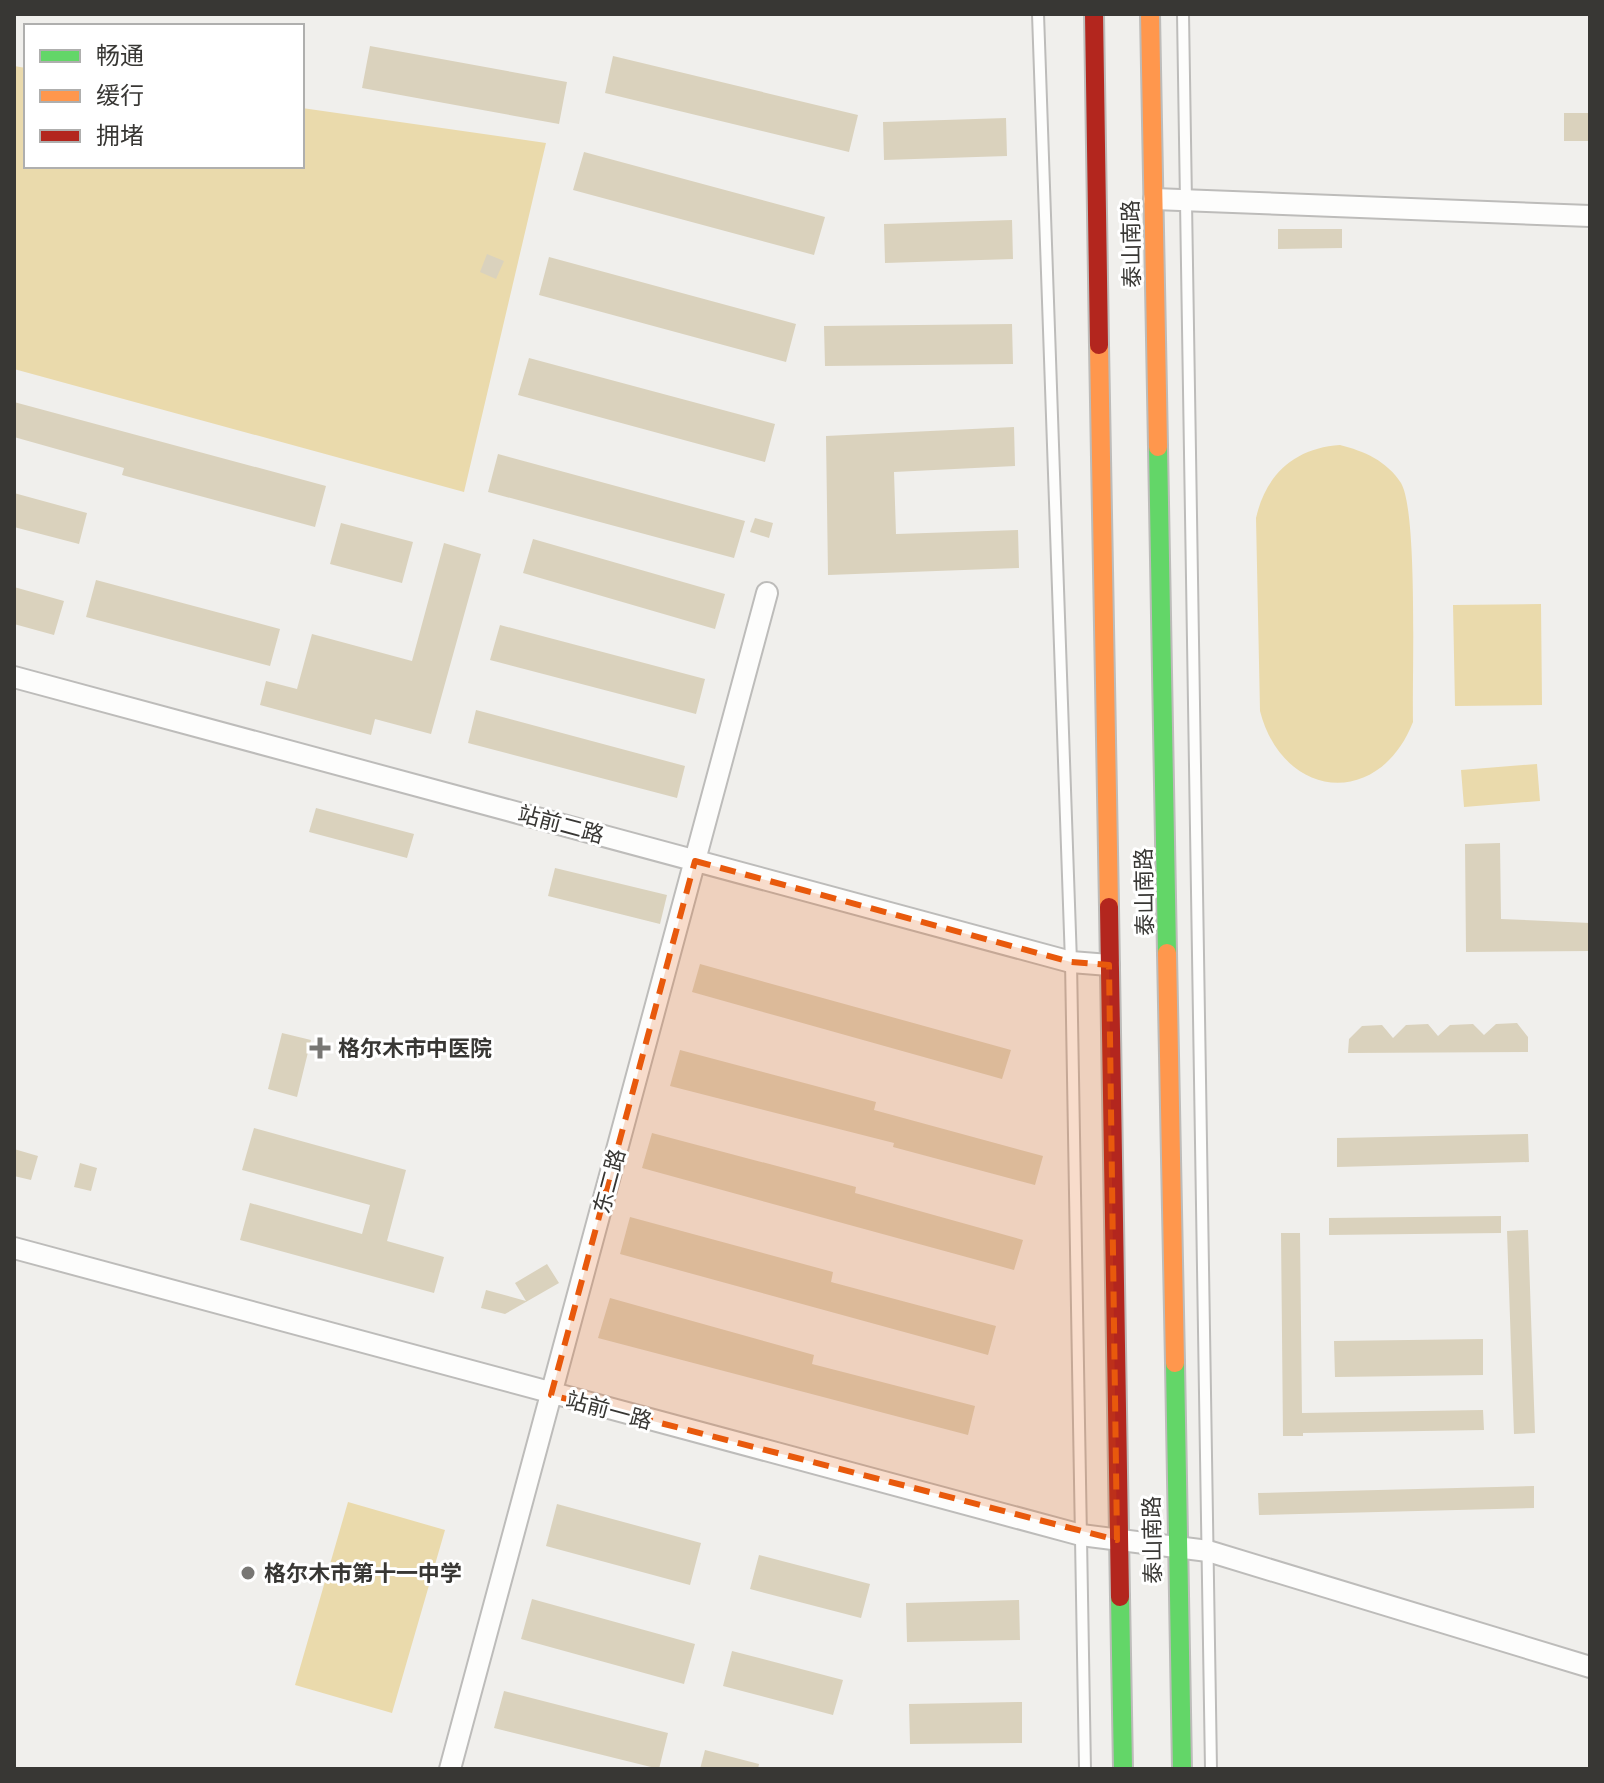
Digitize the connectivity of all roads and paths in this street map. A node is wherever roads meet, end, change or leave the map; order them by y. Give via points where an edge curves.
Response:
1 (1038, 14) edge
2 (1094, 14) edge
3 (1150, 14) edge
4 (1183, 14) edge
5 (1154, 199) junction
6 (1186, 202) junction
7 (1590, 216) edge
8 (767, 593) dead end
9 (14, 677) edge
10 (695, 861) junction
11 (1071, 962) junction
12 (1109, 965) junction
13 (14, 1248) edge
14 (551, 1395) junction
15 (1081, 1535) junction
16 (1117, 1540) junction
17 (1176, 1546) junction
18 (1208, 1551) junction
19 (1590, 1667) edge
20 (450, 1769) edge
21 (1085, 1769) edge
22 (1123, 1769) edge
23 (1182, 1769) edge
24 (1211, 1769) edge

1 - 11 lane
2 - 12 street, 泰山南路
3 - 5 street, 泰山南路
4 - 6 lane
5 - 6 street
5 - 17 street, 泰山南路
6 - 7 street
6 - 18 lane
8 - 10 street, 东二路
9 - 10 street, 站前二路
10 - 11 street, 站前二路
10 - 14 street, 东二路
11 - 12 street, 站前二路
11 - 15 lane
12 - 16 street, 泰山南路
13 - 14 street, 站前一路
14 - 15 street, 站前一路
14 - 20 street, 东二路
15 - 16 street, 站前一路
15 - 21 lane
16 - 17 street, 站前一路
16 - 22 street, 泰山南路
17 - 18 street, 站前一路
17 - 23 street, 泰山南路
18 - 19 street, 站前一路
18 - 24 lane

